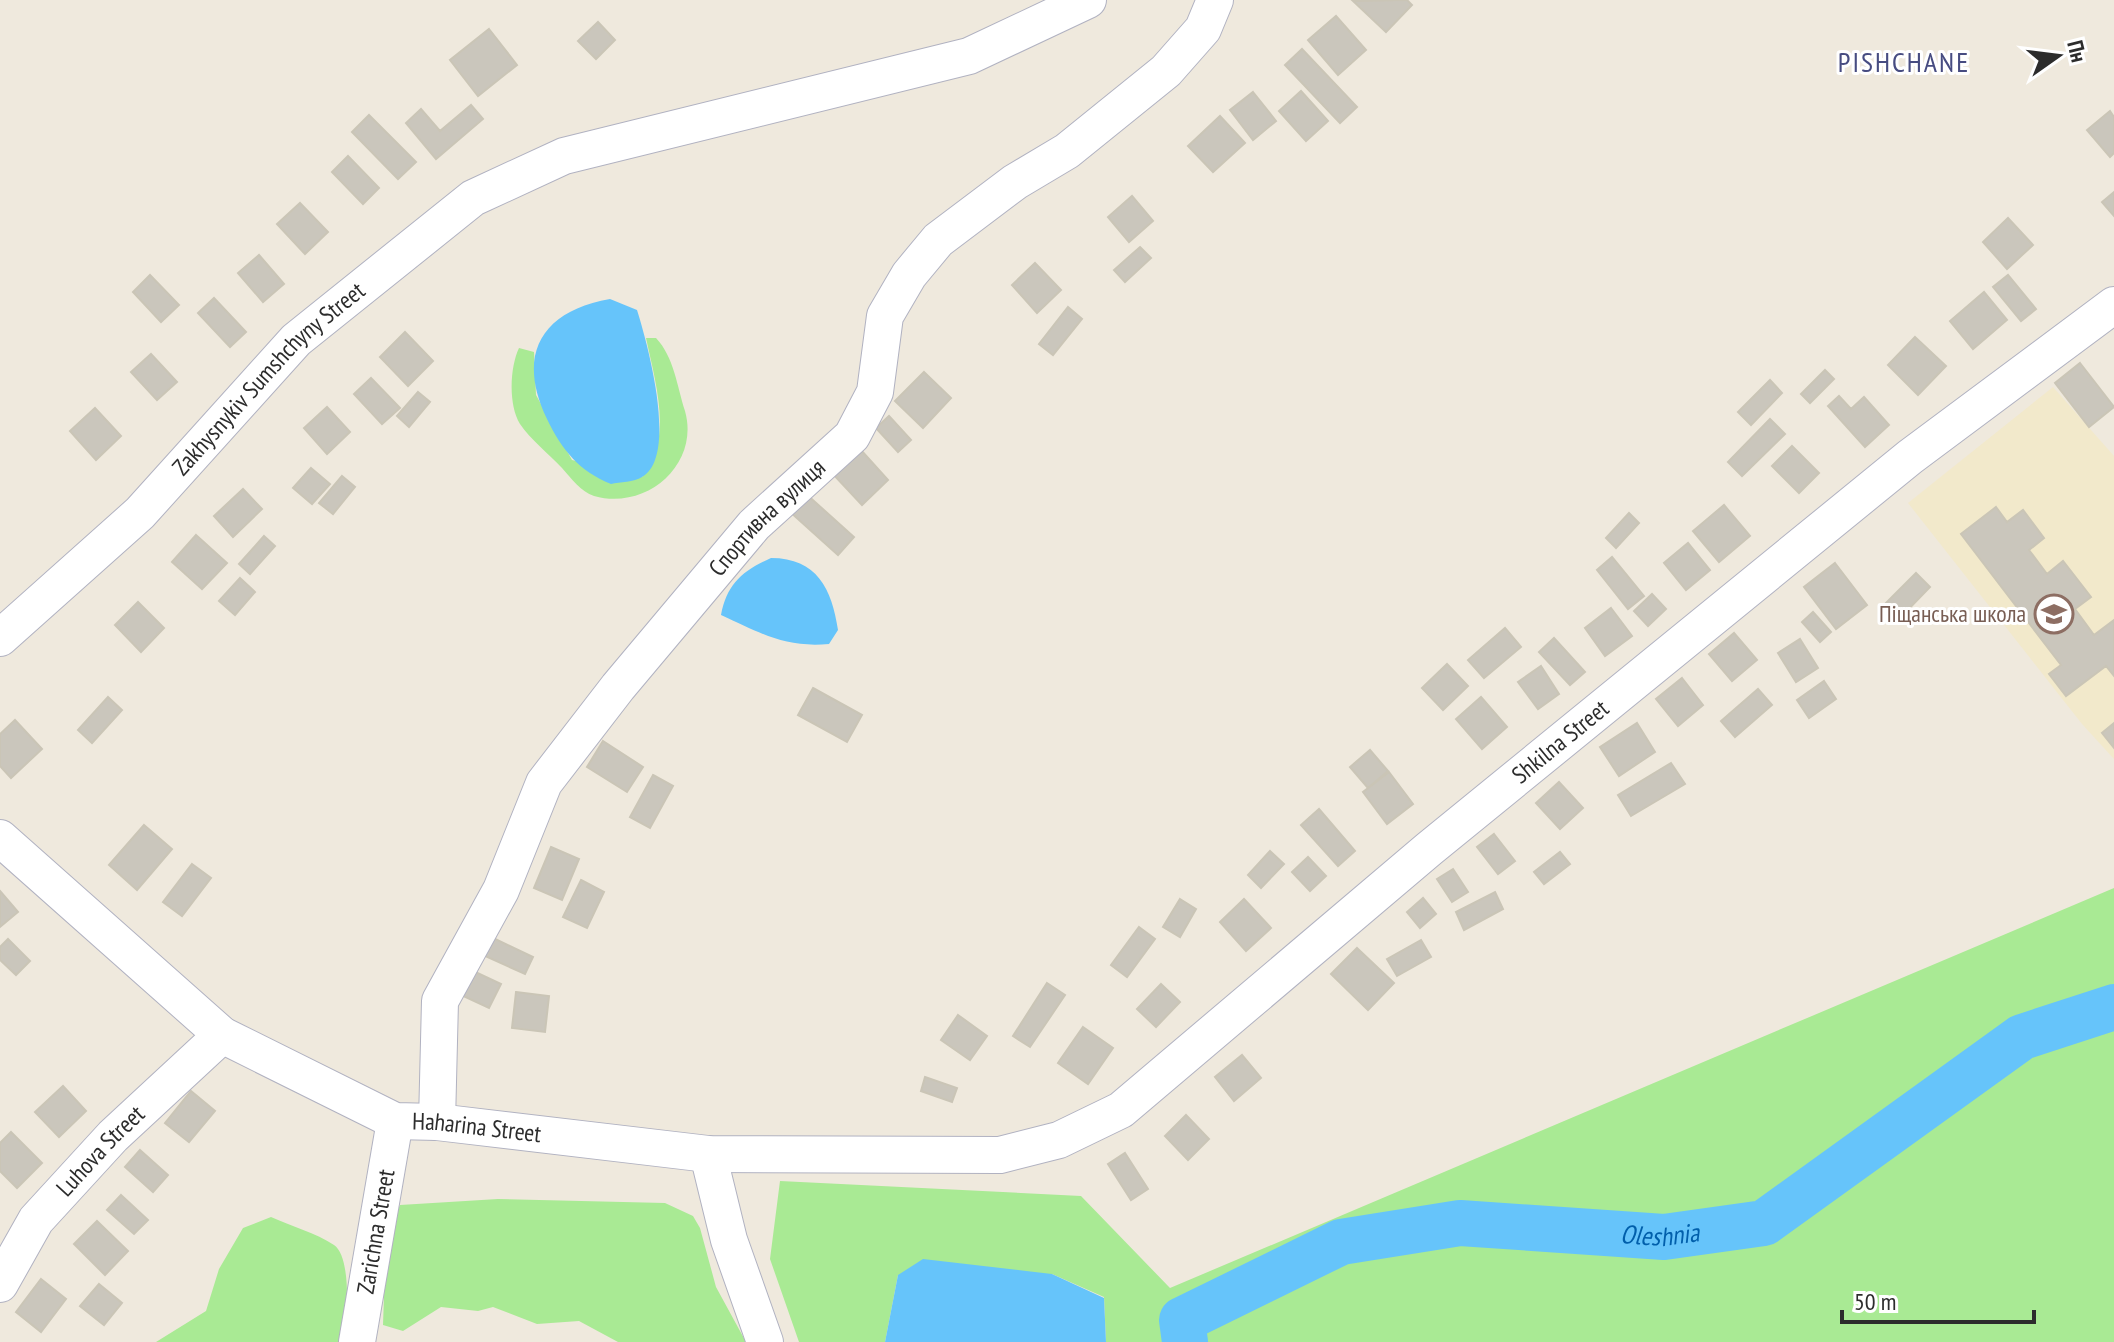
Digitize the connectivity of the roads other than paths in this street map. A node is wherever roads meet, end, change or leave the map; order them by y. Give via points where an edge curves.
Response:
1 (1088, 0) edge
2 (1215, 0) edge
3 (2114, 305) edge
4 (0, 638) edge
5 (0, 838) edge
6 (222, 1035) junction
7 (395, 1121) junction
8 (437, 1122) junction
9 (708, 1154) junction
10 (1000, 1155) joint
11 (0, 1284) edge
12 (357, 1342) edge
13 (765, 1342) edge

1 - 4 street, Zakhysnykiv Sumshchyny Street via 969,56 564,156 473,198 296,340 140,513
2 - 8 street, Спортивна вулиця via 1203,29 1166,71 1067,151 1015,182 938,240 885,316 875,392 852,436 754,525 544,783 501,890 440,1001
3 - 10 street, Shkilna Street via 1910,457 1429,849 1121,1110 1059,1140
5 - 6 street, Haharina Street
6 - 7 street, Haharina Street
6 - 11 street, Luhova Street via 113,1136 36,1220
7 - 8 street, Haharina Street
7 - 12 street, Zarichna Street
8 - 9 street, Haharina Street
9 - 10 street, Haharina Street
9 - 13 street via 729,1240

